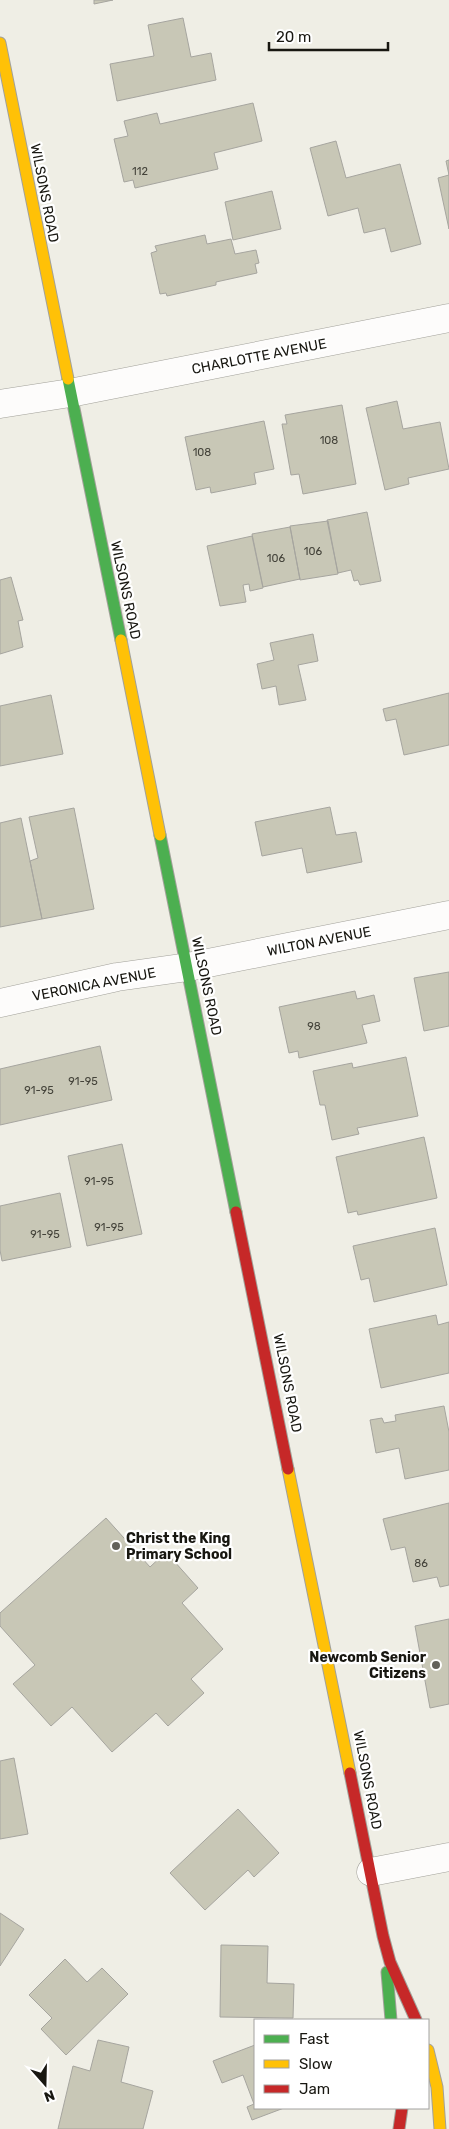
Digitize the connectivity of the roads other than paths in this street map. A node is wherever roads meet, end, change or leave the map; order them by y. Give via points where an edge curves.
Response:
1 (0, 43) edge
2 (449, 318) edge
3 (70, 393) junction
4 (0, 404) edge
5 (449, 916) edge
6 (188, 967) junction
7 (0, 1003) edge
8 (449, 1857) edge
9 (372, 1872) junction
10 (383, 1936) junction
11 (392, 2019) edge
12 (416, 2019) edge
13 (429, 2055) edge
14 (402, 2109) edge
15 (398, 2129) edge
16 (440, 2129) edge

1 - 3 street, WILSONS ROAD
2 - 3 street, CHARLOTTE AVENUE
3 - 4 street, CHARLOTTE AVENUE
3 - 6 street, WILSONS ROAD
5 - 6 street, WILTON AVENUE
6 - 7 street, VERONICA AVENUE via 117,977
6 - 9 street, WILSONS ROAD
8 - 9 street
9 - 10 street, WILSONS ROAD
10 - 11 street, WILSONS ROAD
10 - 12 street, WILSONS ROAD via 390,1962
13 - 16 street
14 - 15 street

